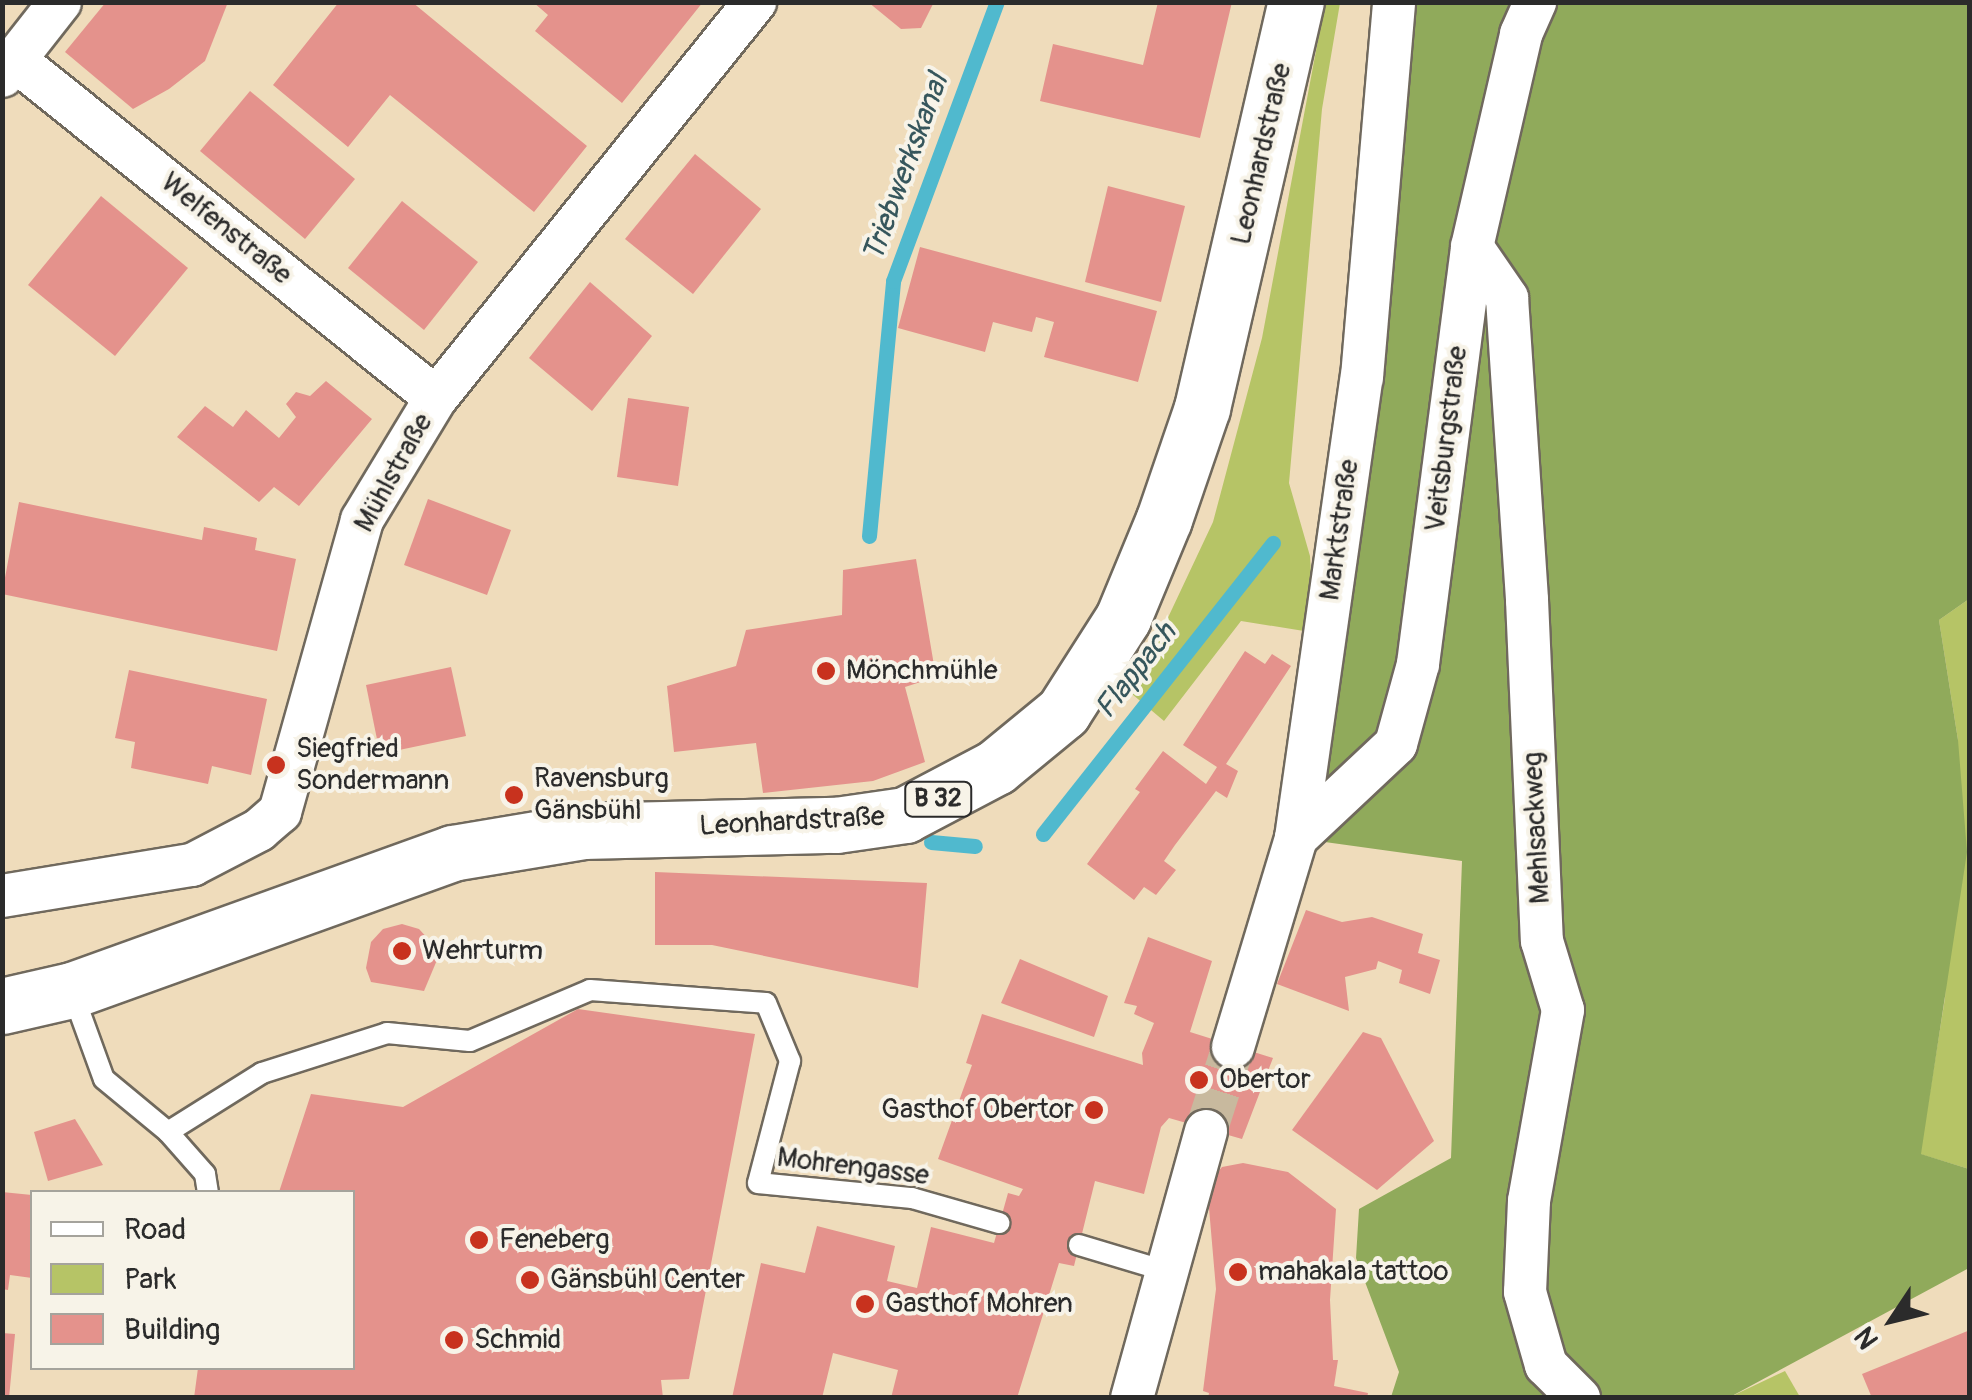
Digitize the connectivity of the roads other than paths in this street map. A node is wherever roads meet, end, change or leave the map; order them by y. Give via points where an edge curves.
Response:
1 (60, 2) edge
2 (755, 2) edge
3 (1296, 2) edge
4 (1394, 2) edge
5 (1535, 2) edge
6 (9, 68) edge
7 (1472, 246) junction
8 (436, 398) junction
9 (1296, 838) junction
10 (2, 896) edge
11 (68, 991) junction
12 (2, 1006) edge
13 (2, 1018) edge
14 (1233, 1047) tunnel mouth
15 (1206, 1131) tunnel mouth
16 (168, 1132) junction
17 (208, 1190) edge
18 (999, 1223) dead end
19 (1079, 1246) dead end
20 (1169, 1272) junction
21 (1132, 1398) edge
22 (1579, 1398) edge

1 - 6 street
2 - 8 street, Mühlstraße
3 - 11 main road, Leonhardstraße / B 32 via 1202,408 1164,519 1124,618 1063,712 996,767 906,815 836,825 583,831 452,854
4 - 9 street, Marktstraße via 1362,377
5 - 7 street, Veitsburgstraße via 1521,34
6 - 8 street, Welfenstraße
7 - 9 street, Veitsburgstraße via 1418,664 1396,744
7 - 22 street, Mehlsackweg via 1507,298 1542,942 1563,1010 1529,1200 1525,1292 1546,1365
8 - 10 street, Mühlstraße via 362,520 280,812 192,865
9 - 14 street, Marktstraße
11 - 12 main road, Leonhardstraße / B 32
11 - 13 main road, Leonhardstraße / B 32
11 - 16 lane via 104,1079
15 - 20 street
16 - 17 lane via 205,1174
16 - 18 lane, Mohrengasse via 262,1073 387,1032 470,1040 590,990 766,1003 790,1061 758,1182 912,1198
19 - 20 lane
20 - 21 street

